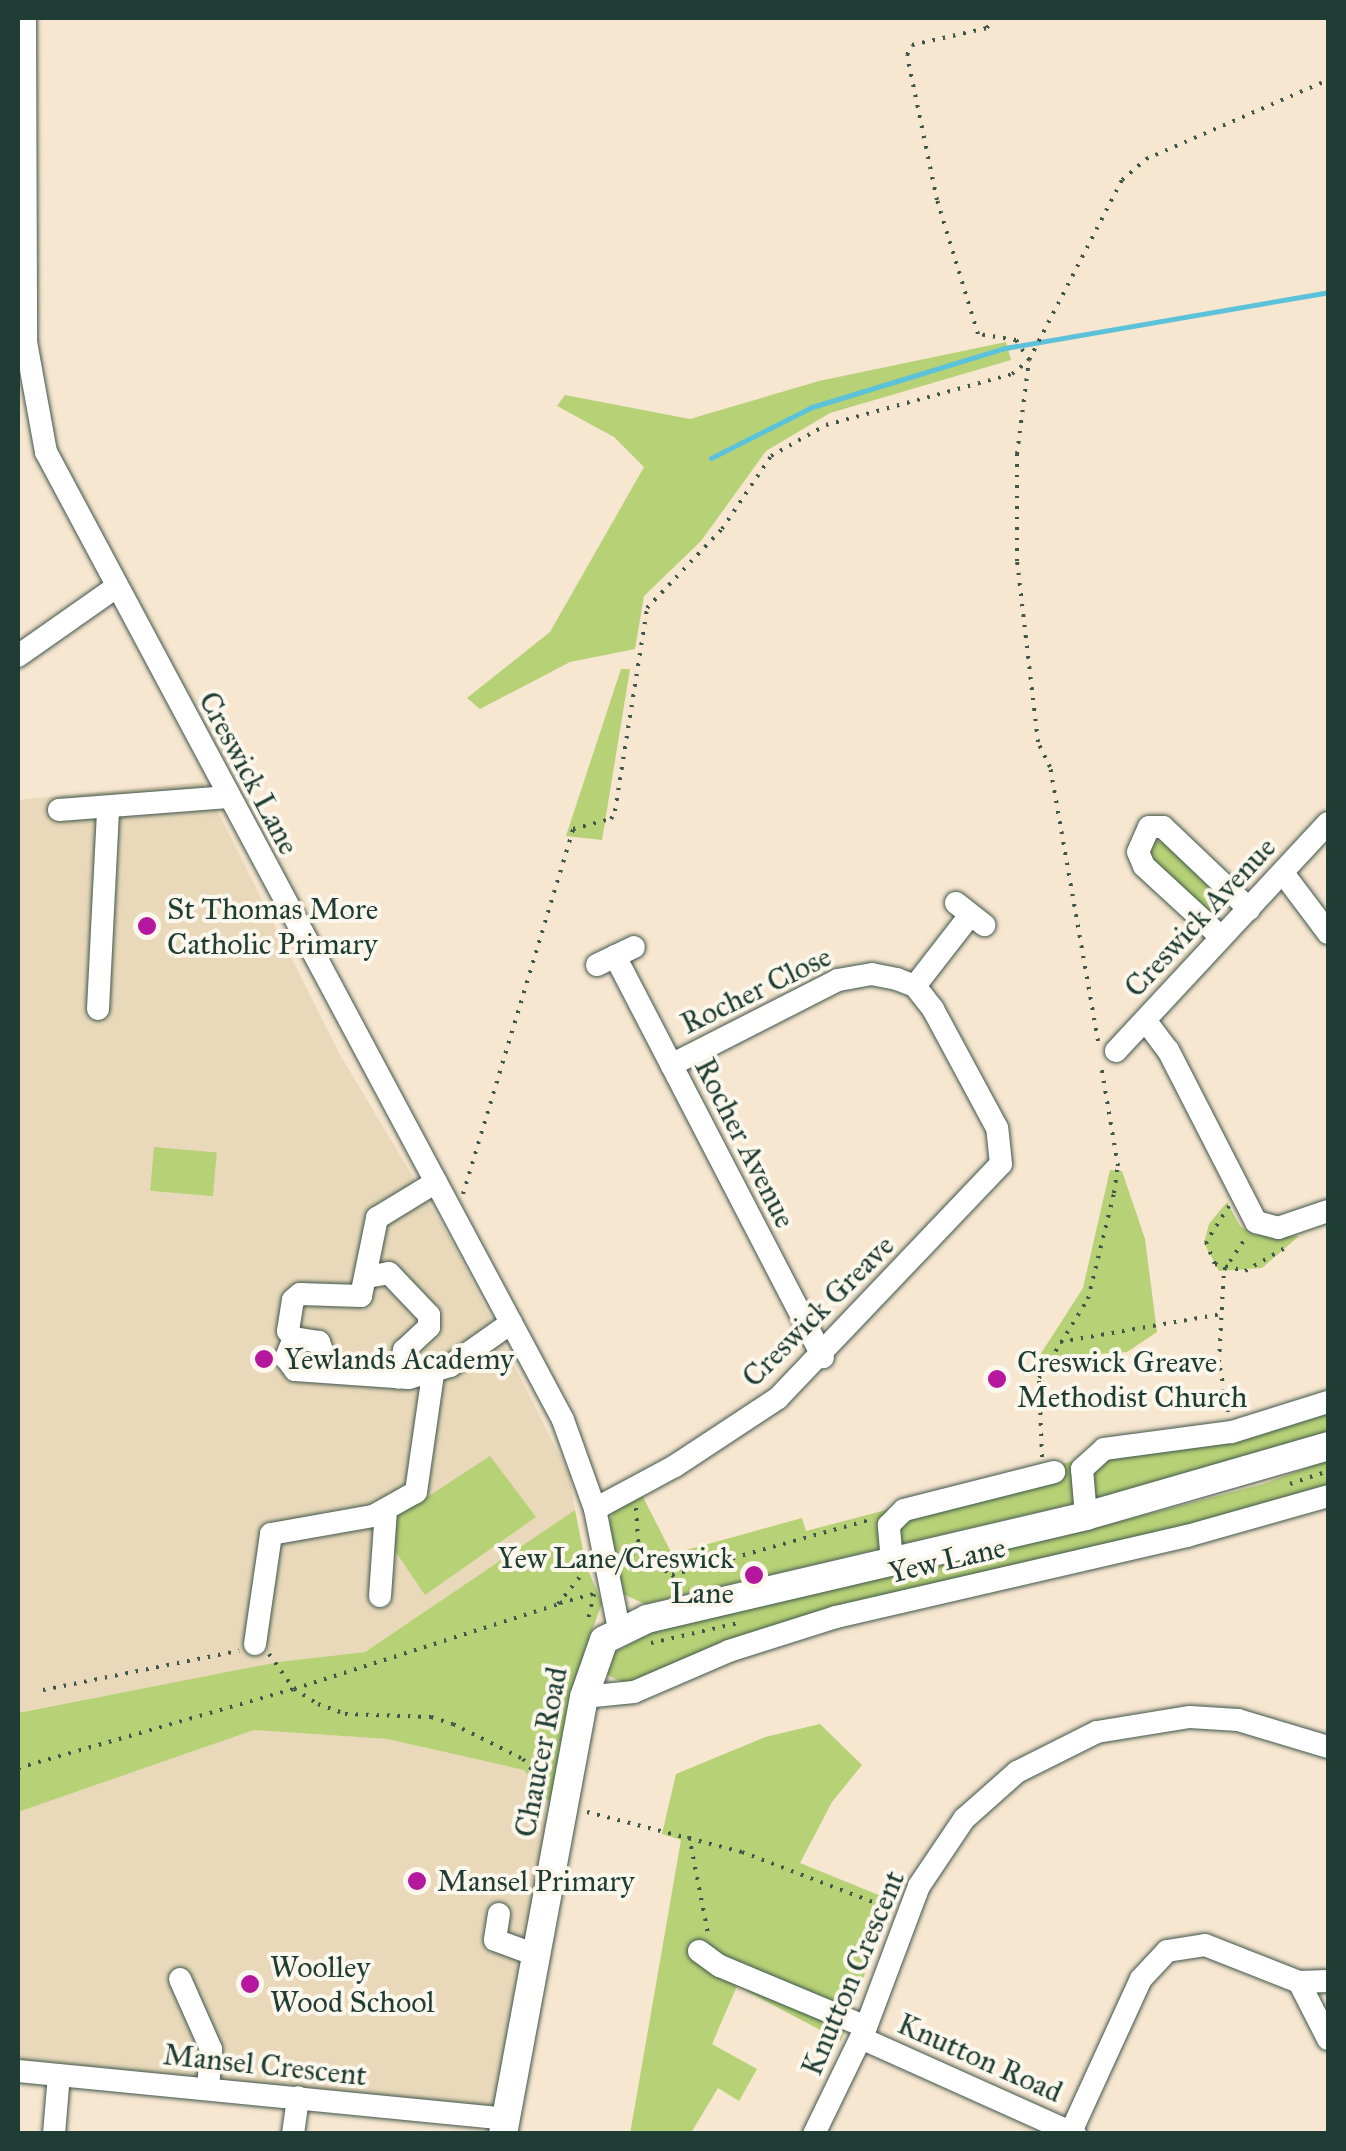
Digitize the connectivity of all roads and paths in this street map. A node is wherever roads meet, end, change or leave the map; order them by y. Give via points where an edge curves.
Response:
1 (25, 18) edge
2 (993, 18) edge
3 (1328, 80) edge
4 (20, 245) edge
5 (1029, 360) junction
6 (116, 587) junction
7 (18, 656) edge
8 (228, 797) junction
9 (108, 808) junction
10 (58, 810) dead end
11 (1328, 824) edge
12 (1283, 872) junction
13 (1248, 908) junction
14 (970, 914) dead end
15 (1328, 933) edge
16 (1220, 937) junction
17 (615, 956) dead end
18 (916, 986) junction
19 (98, 1009) dead end
20 (1145, 1020) junction
21 (1105, 1052) junction
22 (671, 1065) junction
23 (436, 1182) junction
24 (1239, 1200) junction
25 (449, 1206) junction
26 (1328, 1211) edge
27 (1256, 1222) junction
28 (1300, 1223) junction
29 (1224, 1270) junction
30 (367, 1277) junction
31 (1223, 1314) junction
32 (511, 1323) junction
33 (1060, 1342) junction
34 (824, 1357) junction
35 (433, 1374) junction
36 (399, 1378) junction
37 (1328, 1402) edge
38 (1232, 1432) junction
39 (1328, 1446) edge
40 (1049, 1474) joint
41 (644, 1483) junction
42 (1328, 1496) edge
43 (595, 1509) junction
44 (386, 1511) junction
45 (1086, 1516) junction
46 (892, 1521) junction
47 (639, 1553) junction
48 (604, 1559) junction
49 (892, 1562) junction
50 (380, 1596) dead end
51 (558, 1604) junction
52 (619, 1629) junction
53 (255, 1644) junction
54 (595, 1653) junction
55 (294, 1689) junction
56 (42, 1690) dead end
57 (584, 1697) junction
58 (1328, 1747) edge
59 (18, 1768) edge
60 (562, 1807) junction
61 (689, 1836) junction
62 (500, 1914) dead end
63 (905, 1915) junction
64 (536, 1955) junction
65 (705, 1956) joint
66 (180, 1979) dead end
67 (1328, 1981) edge
68 (1298, 1982) junction
69 (864, 2032) junction
70 (1328, 2039) edge
71 (18, 2071) edge
72 (59, 2076) junction
73 (208, 2089) junction
74 (298, 2097) junction
75 (505, 2126) edge
76 (1072, 2133) edge
77 (54, 2134) edge
78 (294, 2134) edge
79 (814, 2134) edge

1 - 4 street, Creswick Lane
2 - 5 path via 986,28 912,45 907,55 937,200 978,334 1016,340
3 - 5 path via 1146,159 1122,180
4 - 6 street, Creswick Lane via 36,418 65,495
5 - 21 path via 1016,454 1016,562 1038,742 1050,767
5 - 25 path via 1012,374 826,425 772,456 722,529 647,608 615,812 574,829 462,1198
6 - 7 street
6 - 8 street, Creswick Lane
8 - 9 street
8 - 23 street, Creswick Lane
9 - 10 street
9 - 19 street
11 - 12 street, Creswick Avenue
12 - 13 street, Creswick Avenue
12 - 15 street
13 - 16 street, Creswick Avenue
13 - 16 street via 1163,828 1149,826 1138,852 1144,866
14 - 18 street
16 - 20 street, Creswick Avenue
17 - 22 street, Rocher Avenue
18 - 22 street, Rocher Close via 872,974 838,980
18 - 34 street, Creswick Greave via 997,1128 1002,1155 995,1175
20 - 21 street, Creswick Avenue
20 - 24 street via 1168,1050
21 - 33 path via 1118,1166 1114,1192 1088,1298
22 - 34 street, Rocher Avenue
23 - 25 street, Creswick Lane
23 - 30 street via 377,1218
24 - 27 street
24 - 29 path via 1211,1227 1206,1242
25 - 32 street, Creswick Lane
26 - 28 street
27 - 28 street via 1278,1228
27 - 29 path
28 - 29 path via 1274,1260
29 - 31 path
30 - 36 street via 390,1273 429,1315 429,1327 404,1350
30 - 36 street via 361,1296 300,1294 289,1308 289,1364 301,1372
31 - 33 path
31 - 38 path via 1219,1362
32 - 35 street
32 - 43 street, Creswick Lane via 563,1420
33 - 40 path via 1039,1378
34 - 41 street, Creswick Greave via 732,1431
35 - 36 street
35 - 44 street via 421,1479 416,1492
37 - 38 street
38 - 45 street via 1094,1454 1082,1468
39 - 45 main road, Yew Lane
40 - 46 street, Yew Lane via 904,1510
41 - 43 street, Creswick Greave
41 - 47 path via 633,1519
42 - 57 street, Yew Lane via 800,1627 634,1692
43 - 48 street, Creswick Lane
44 - 50 street
44 - 53 street via 271,1534
45 - 49 main road, Yew Lane
46 - 47 path via 812,1534 672,1575
46 - 49 street, Yew Lane
47 - 48 path
48 - 51 path via 592,1562
48 - 52 street, Creswick Lane
49 - 52 main road, Yew Lane
51 - 54 path via 594,1594 582,1648
51 - 55 path
52 - 54 main road, Chaucer Road
53 - 55 path via 278,1662
53 - 56 path via 214,1661
54 - 57 main road, Chaucer Road
55 - 59 path
55 - 60 path via 345,1714 431,1717 477,1734 522,1759
57 - 60 main road, Chaucer Road
58 - 63 street, Knutton Crescent via 1238,1720 1190,1717 1140,1722 1068,1744 1017,1772 964,1819
60 - 61 path
60 - 64 main road, Chaucer Road
61 - 63 path
61 - 65 path
62 - 64 street via 495,1940
63 - 69 street, Knutton Crescent
64 - 75 main road, Chaucer Road
65 - 69 street, Knutton Road
66 - 73 street via 211,2048
67 - 68 street
68 - 70 street
68 - 76 street via 1205,1945 1167,1950 1141,1980
69 - 76 street, Knutton Road
69 - 79 street, Knutton Crescent
71 - 72 street, Mansel Crescent
72 - 73 street, Mansel Crescent
72 - 77 street
73 - 74 street, Mansel Crescent
74 - 75 street, Mansel Crescent
74 - 78 street

